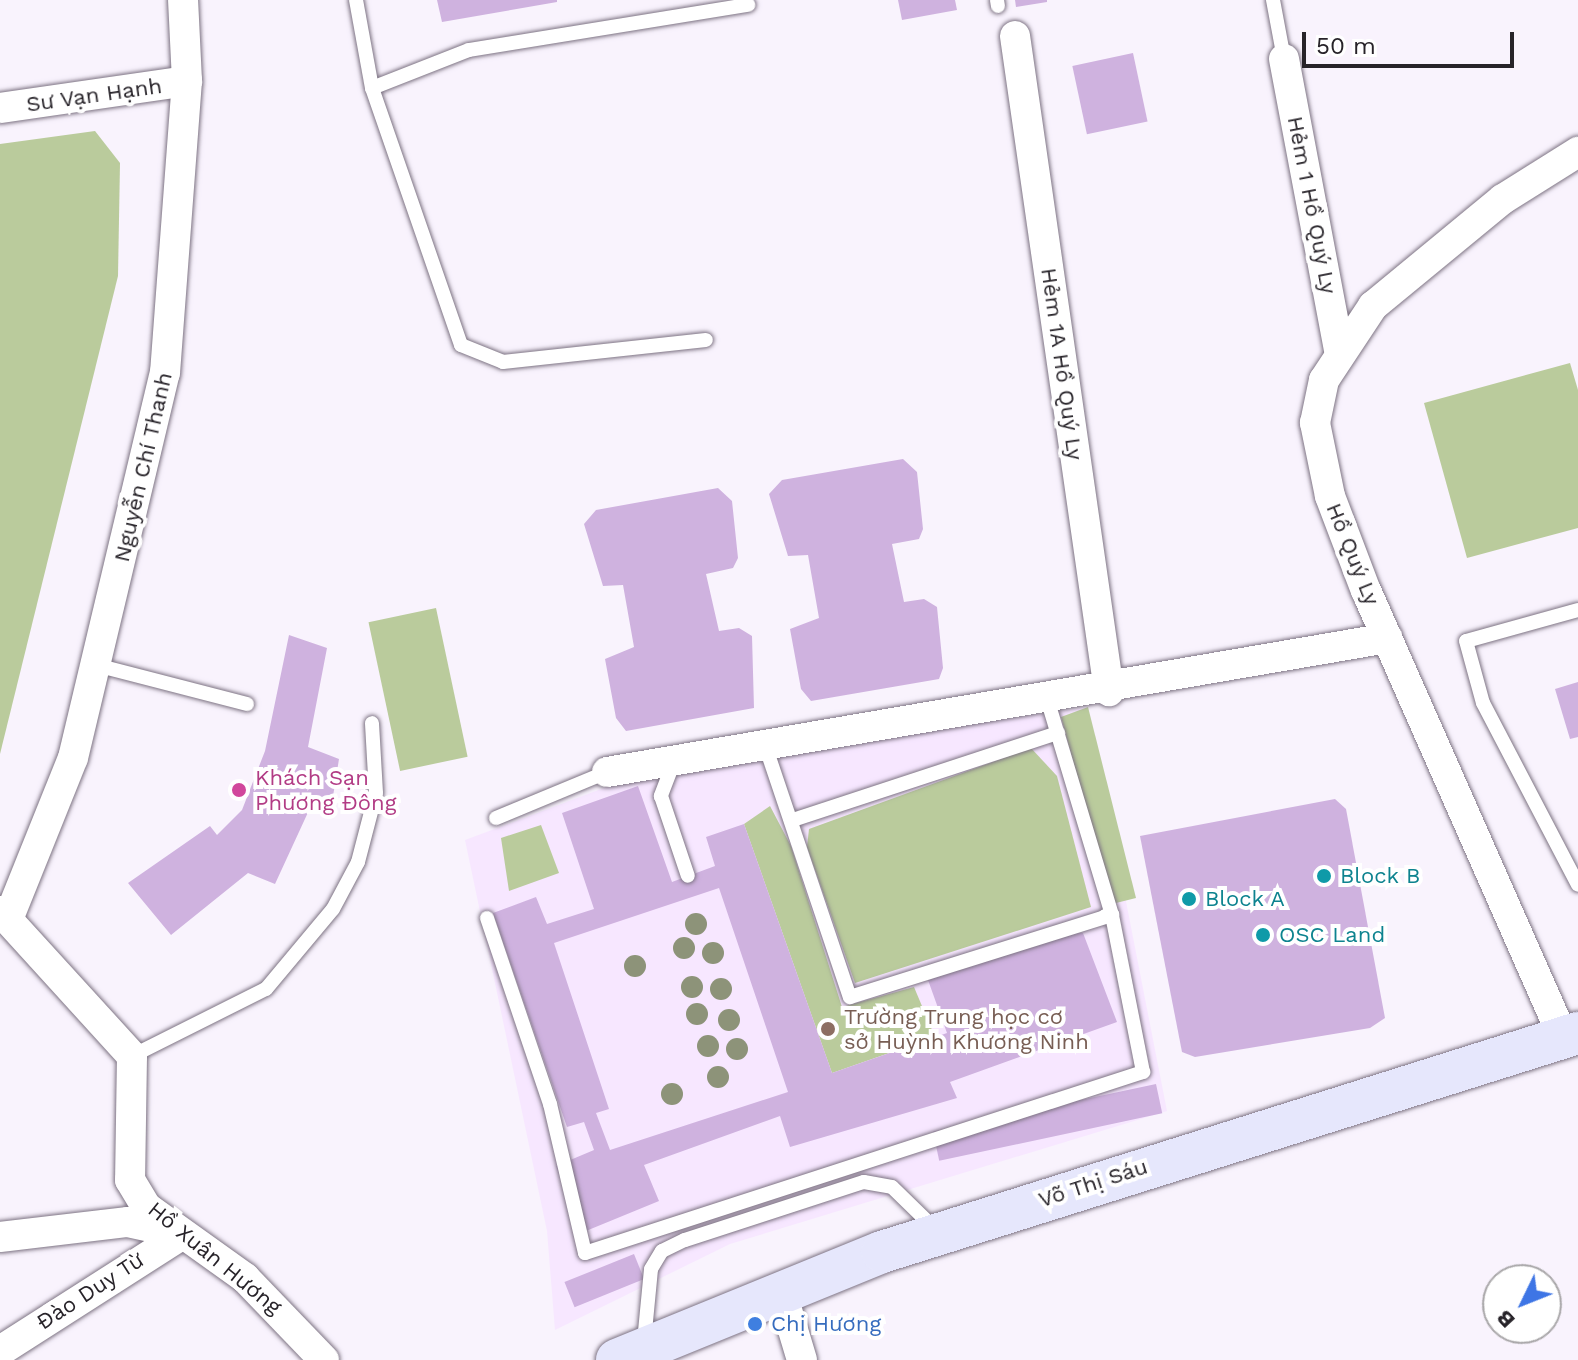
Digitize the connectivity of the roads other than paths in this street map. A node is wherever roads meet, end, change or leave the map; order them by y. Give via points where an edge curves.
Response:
1 (183, 0) edge
2 (356, 0) edge
3 (1273, 0) edge
4 (748, 5) dead end
5 (1015, 36) dead end
6 (1284, 59) joint
7 (187, 81) junction
8 (372, 88) junction
9 (0, 108) edge
10 (1578, 152) edge
11 (706, 340) dead end
12 (1339, 351) junction
13 (1578, 610) edge
14 (1388, 638) junction
15 (96, 665) junction
16 (1109, 691) junction
17 (1048, 701) junction
18 (247, 704) dead end
19 (372, 723) dead end
20 (1058, 733) junction
21 (765, 745) junction
22 (675, 759) junction
23 (607, 772) joint
24 (496, 818) dead end
25 (793, 820) junction
26 (688, 876) dead end
27 (1578, 885) edge
28 (4, 914) edge
29 (1108, 915) junction
30 (487, 918) dead end
31 (1570, 1035) edge
32 (132, 1056) junction
33 (939, 1233) junction
34 (183, 1234) junction
35 (0, 1237) edge
36 (781, 1290) junction
37 (0, 1351) edge
38 (630, 1354) edge
39 (324, 1360) edge
40 (802, 1360) edge

1 - 7 street, Nguyễn Chí Thanh
2 - 8 lane
3 - 6 lane
4 - 8 lane via 469,50
5 - 16 street, Hẻm 1A Hồ Quý Ly
6 - 12 street, Hẻm 1 Hồ Quý Ly
7 - 9 street, Sư Vạn Hạnh
7 - 15 street, Nguyễn Chí Thanh via 165,373
8 - 11 lane via 461,345 503,362
10 - 12 street, Hồ Quý Ly via 1406,273
12 - 14 street, Hồ Quý Ly via 1315,423 1319,456
13 - 27 lane via 1466,641 1483,703
14 - 16 street
14 - 31 street, Hồ Quý Ly
15 - 18 lane
15 - 28 street, Nguyễn Chí Thanh via 73,758
16 - 17 street
17 - 20 lane
17 - 21 street
19 - 32 lane via 376,793 358,862 333,909 266,989
20 - 25 lane
20 - 29 lane
21 - 22 street
21 - 25 lane
22 - 23 street
22 - 26 lane via 661,796
23 - 24 lane
25 - 29 lane via 850,997
28 - 32 street
29 - 30 lane via 1143,1072 585,1253 550,1104
31 - 33 main road, Võ Thị Sáu
32 - 34 street, Hồ Xuân Hương via 130,1180 146,1207
33 - 36 main road, Võ Thị Sáu
33 - 38 lane via 892,1187 864,1182 685,1240 662,1251 651,1269
34 - 35 street via 128,1222
34 - 37 street, Đào Duy Từ
34 - 39 street, Hồ Xuân Hương via 245,1278
36 - 38 main road, Võ Thị Sáu
36 - 40 street

